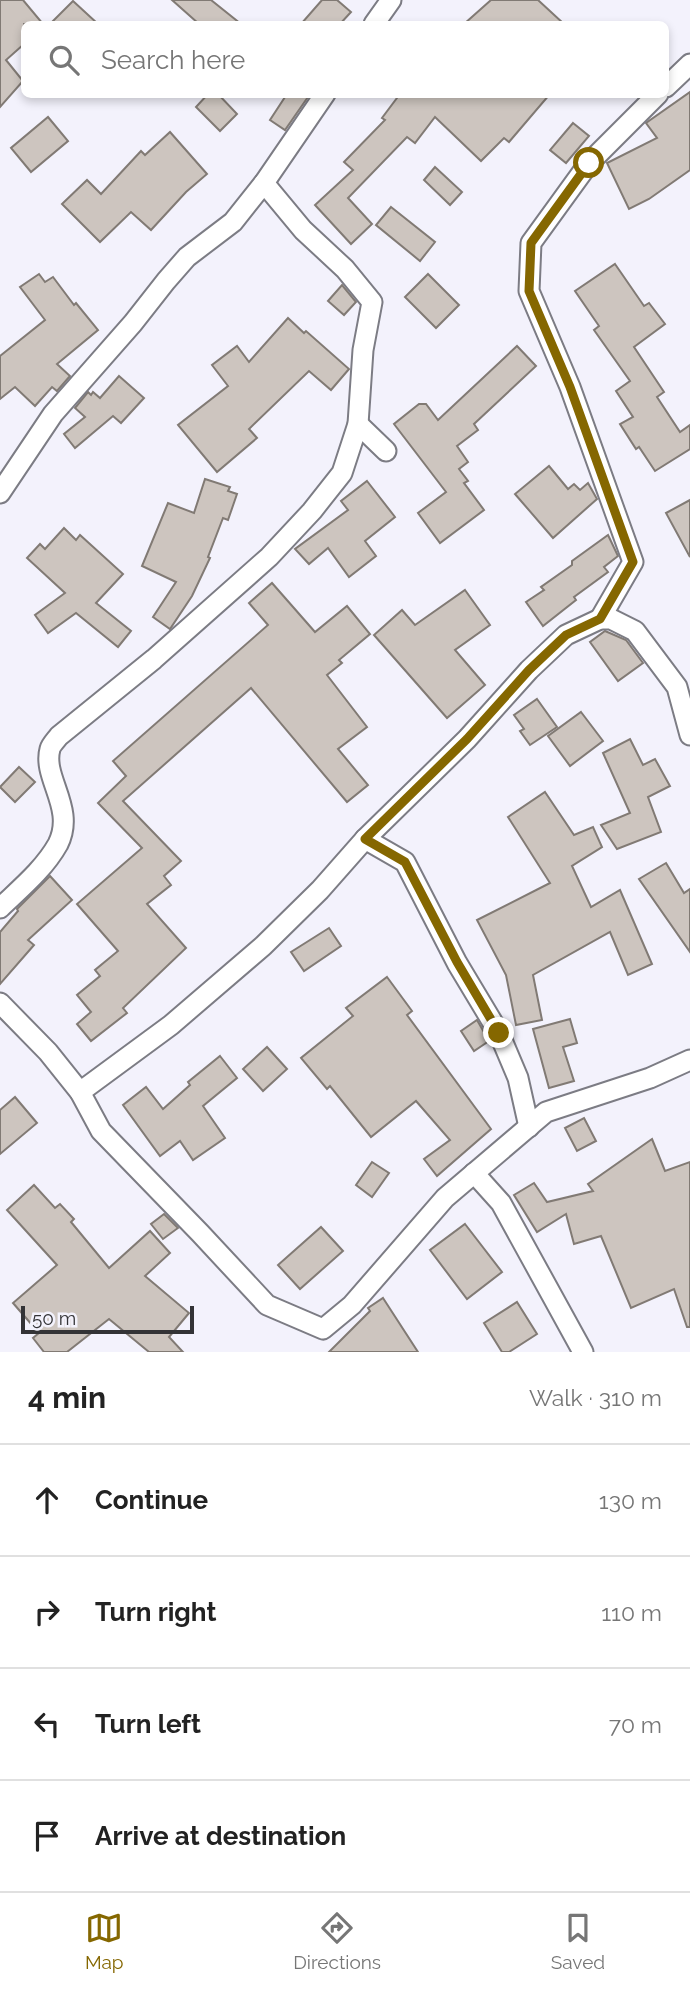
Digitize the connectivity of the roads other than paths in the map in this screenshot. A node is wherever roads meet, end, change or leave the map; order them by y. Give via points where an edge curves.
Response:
1 (391, 0) edge
2 (376, 21) edge
3 (690, 64) edge
4 (669, 85) edge
5 (322, 98) edge
6 (654, 98) edge
7 (264, 183) junction
8 (358, 424) junction
9 (386, 451) dead end
10 (0, 493) edge
11 (600, 619) junction
12 (690, 736) edge
13 (365, 839) junction
14 (0, 908) edge
15 (0, 1003) edge
16 (690, 1060) edge
17 (80, 1093) junction
18 (529, 1127) junction
19 (474, 1173) junction
20 (583, 1352) edge

1 - 2 street
3 - 4 street
5 - 7 street
6 - 11 street via 589,163 531,243 529,291 570,387 633,562
7 - 8 street via 372,302
7 - 10 street via 233,222 187,257 166,281 53,414
8 - 9 street
8 - 14 street via 342,473 312,511 269,556 50,748 64,814 59,842 40,870
11 - 12 street via 611,619 635,631 677,687
11 - 13 street via 566,635
13 - 17 street via 263,946 171,1025
13 - 18 street via 405,862 499,1033 518,1078
15 - 17 street
16 - 18 street via 650,1079 546,1112
17 - 19 street via 101,1132 267,1305 323,1329 352,1305 445,1198
18 - 19 street
19 - 20 street via 501,1203

